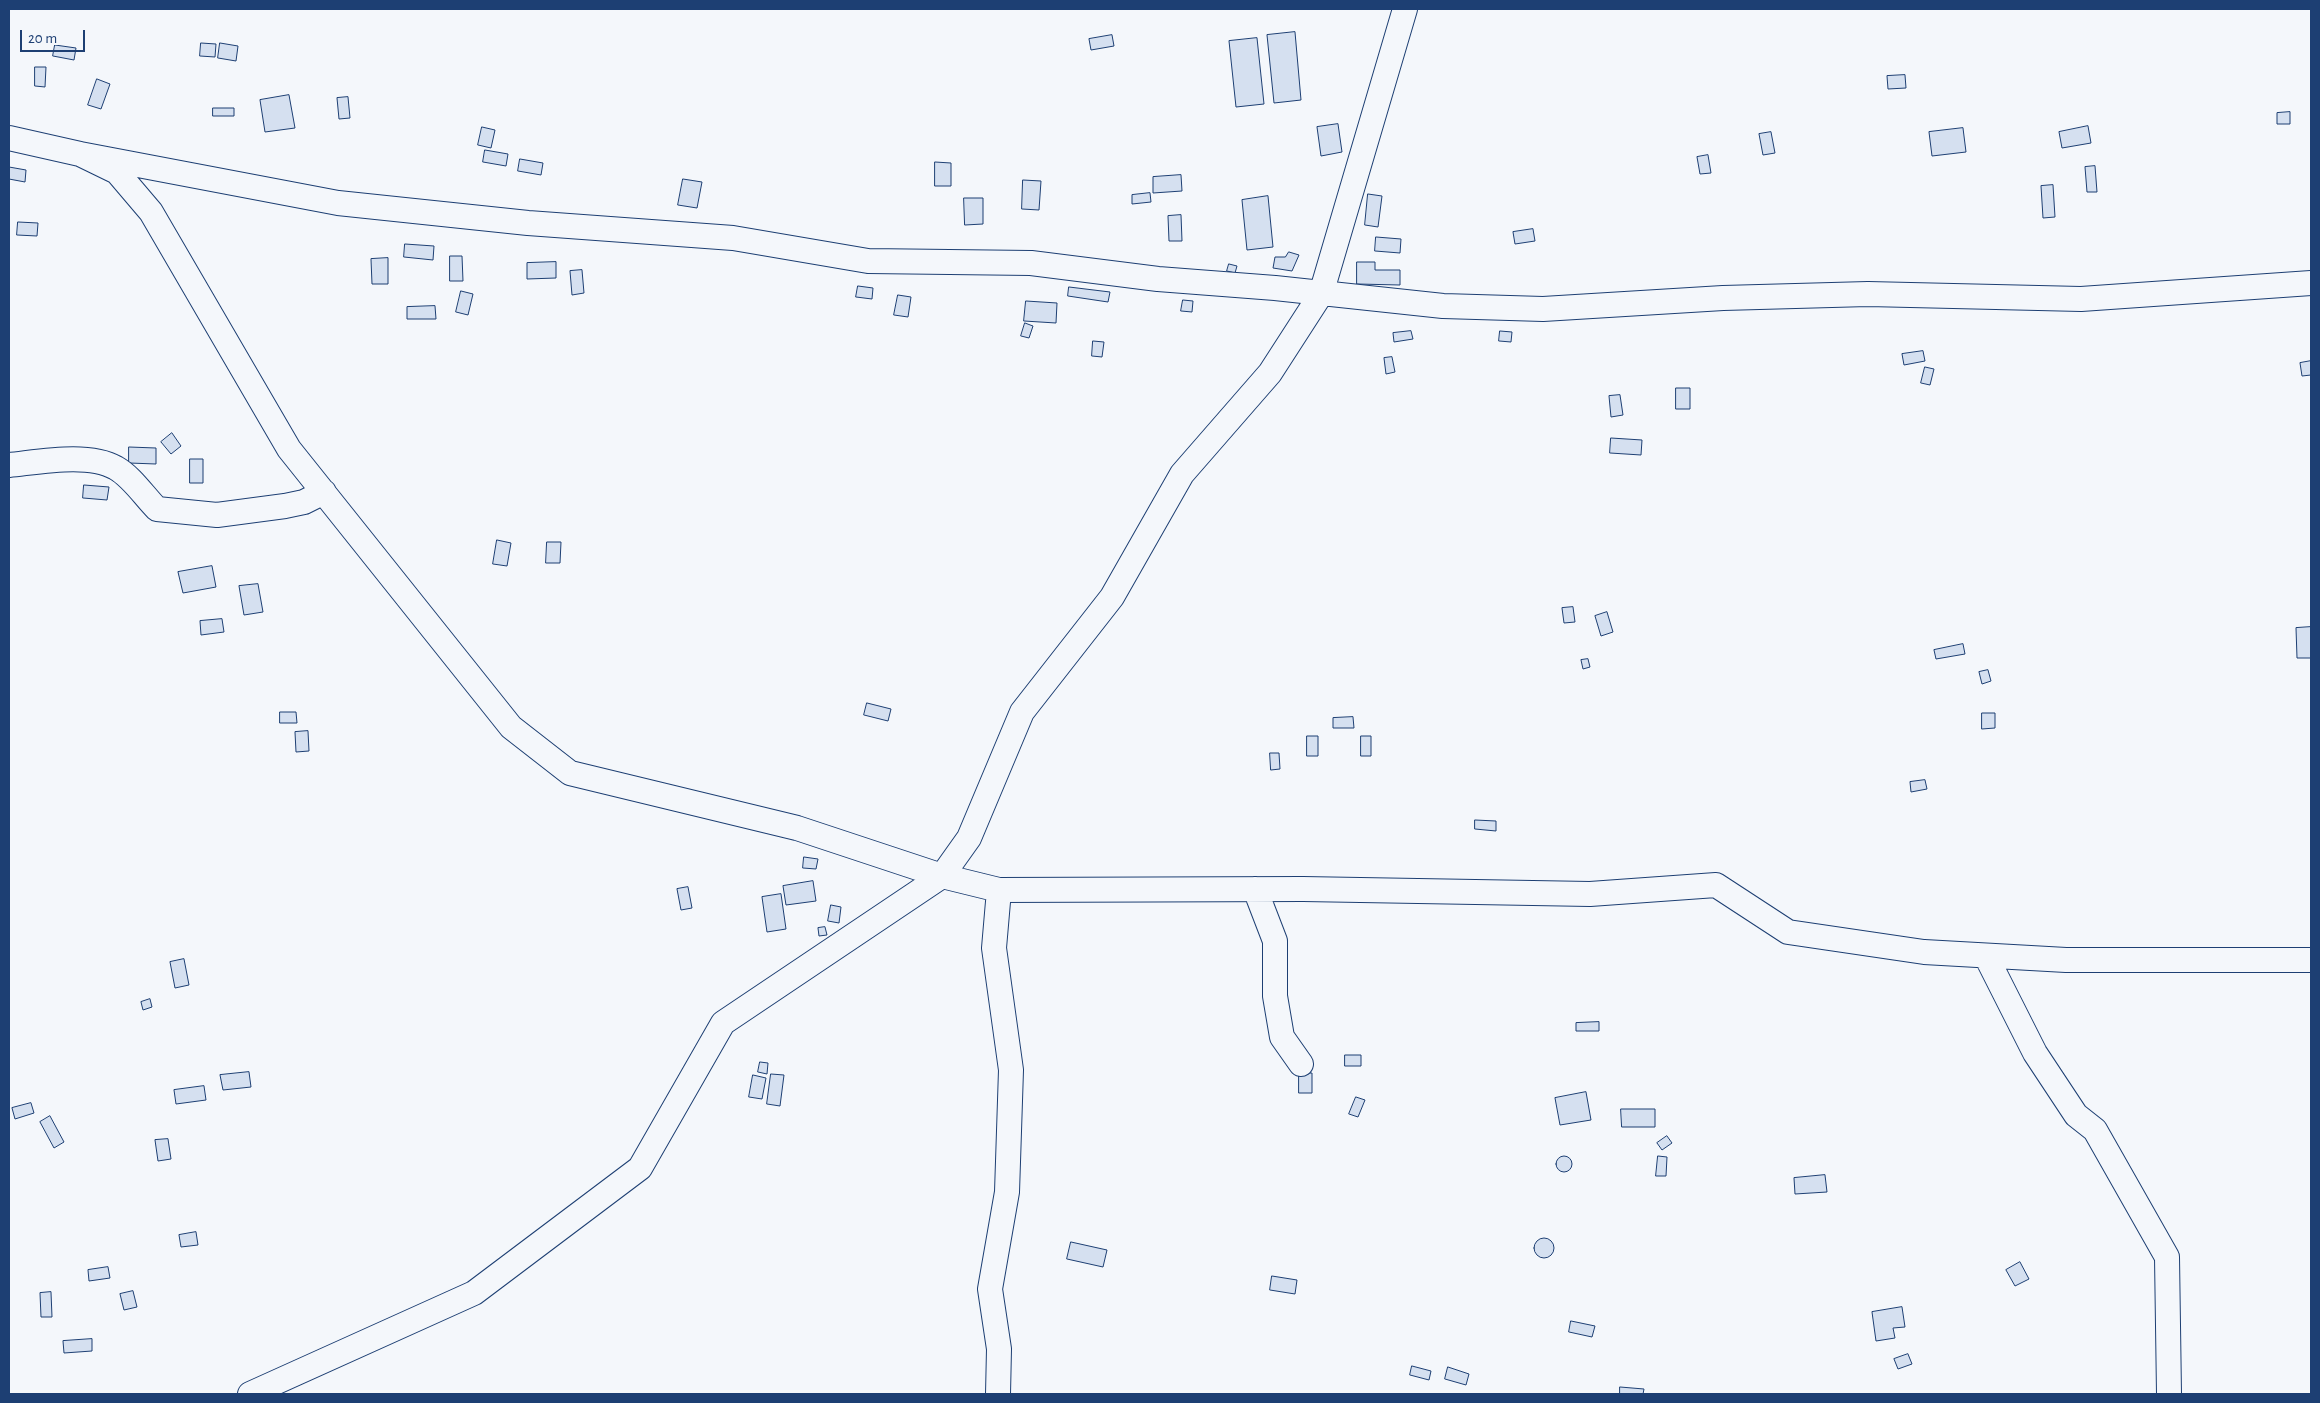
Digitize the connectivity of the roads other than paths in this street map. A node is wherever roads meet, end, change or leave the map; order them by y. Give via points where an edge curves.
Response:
1 (1405, 9) edge
2 (9, 138) edge
3 (80, 154) junction
4 (2311, 283) edge
5 (1321, 294) junction
6 (9, 465) edge
7 (324, 492) junction
8 (942, 876) junction
9 (1255, 889) junction
10 (999, 890) junction
11 (1986, 956) junction
12 (2311, 960) edge
13 (1302, 1064) dead end
14 (250, 1394) edge
15 (998, 1394) edge
16 (2169, 1394) edge

1 - 5 street
2 - 3 street
3 - 5 street via 338,203 528,223 733,238 868,260 1031,263
3 - 7 street via 116,172 151,212 289,449
4 - 5 street via 2081,299 1868,294 1723,298 1543,309 1443,306
5 - 8 street via 1270,373 1182,474 1112,597 1022,712 970,838
6 - 7 street via 92,460 115,467 126,475 157,509 191,513 217,515 285,506 304,502
7 - 8 street via 511,727 570,773 797,828
8 - 10 street
8 - 14 street via 723,1023 640,1168 514,1264 474,1293
9 - 10 street
9 - 11 street via 1590,894 1716,885 1788,932 1924,952
9 - 13 street via 1275,941 1275,996 1282,1037
10 - 15 street via 994,948 1011,1070 1007,1192 990,1289 998,1349
11 - 12 street via 2066,960
11 - 16 street via 2035,1053 2076,1115 2095,1130 2167,1257

